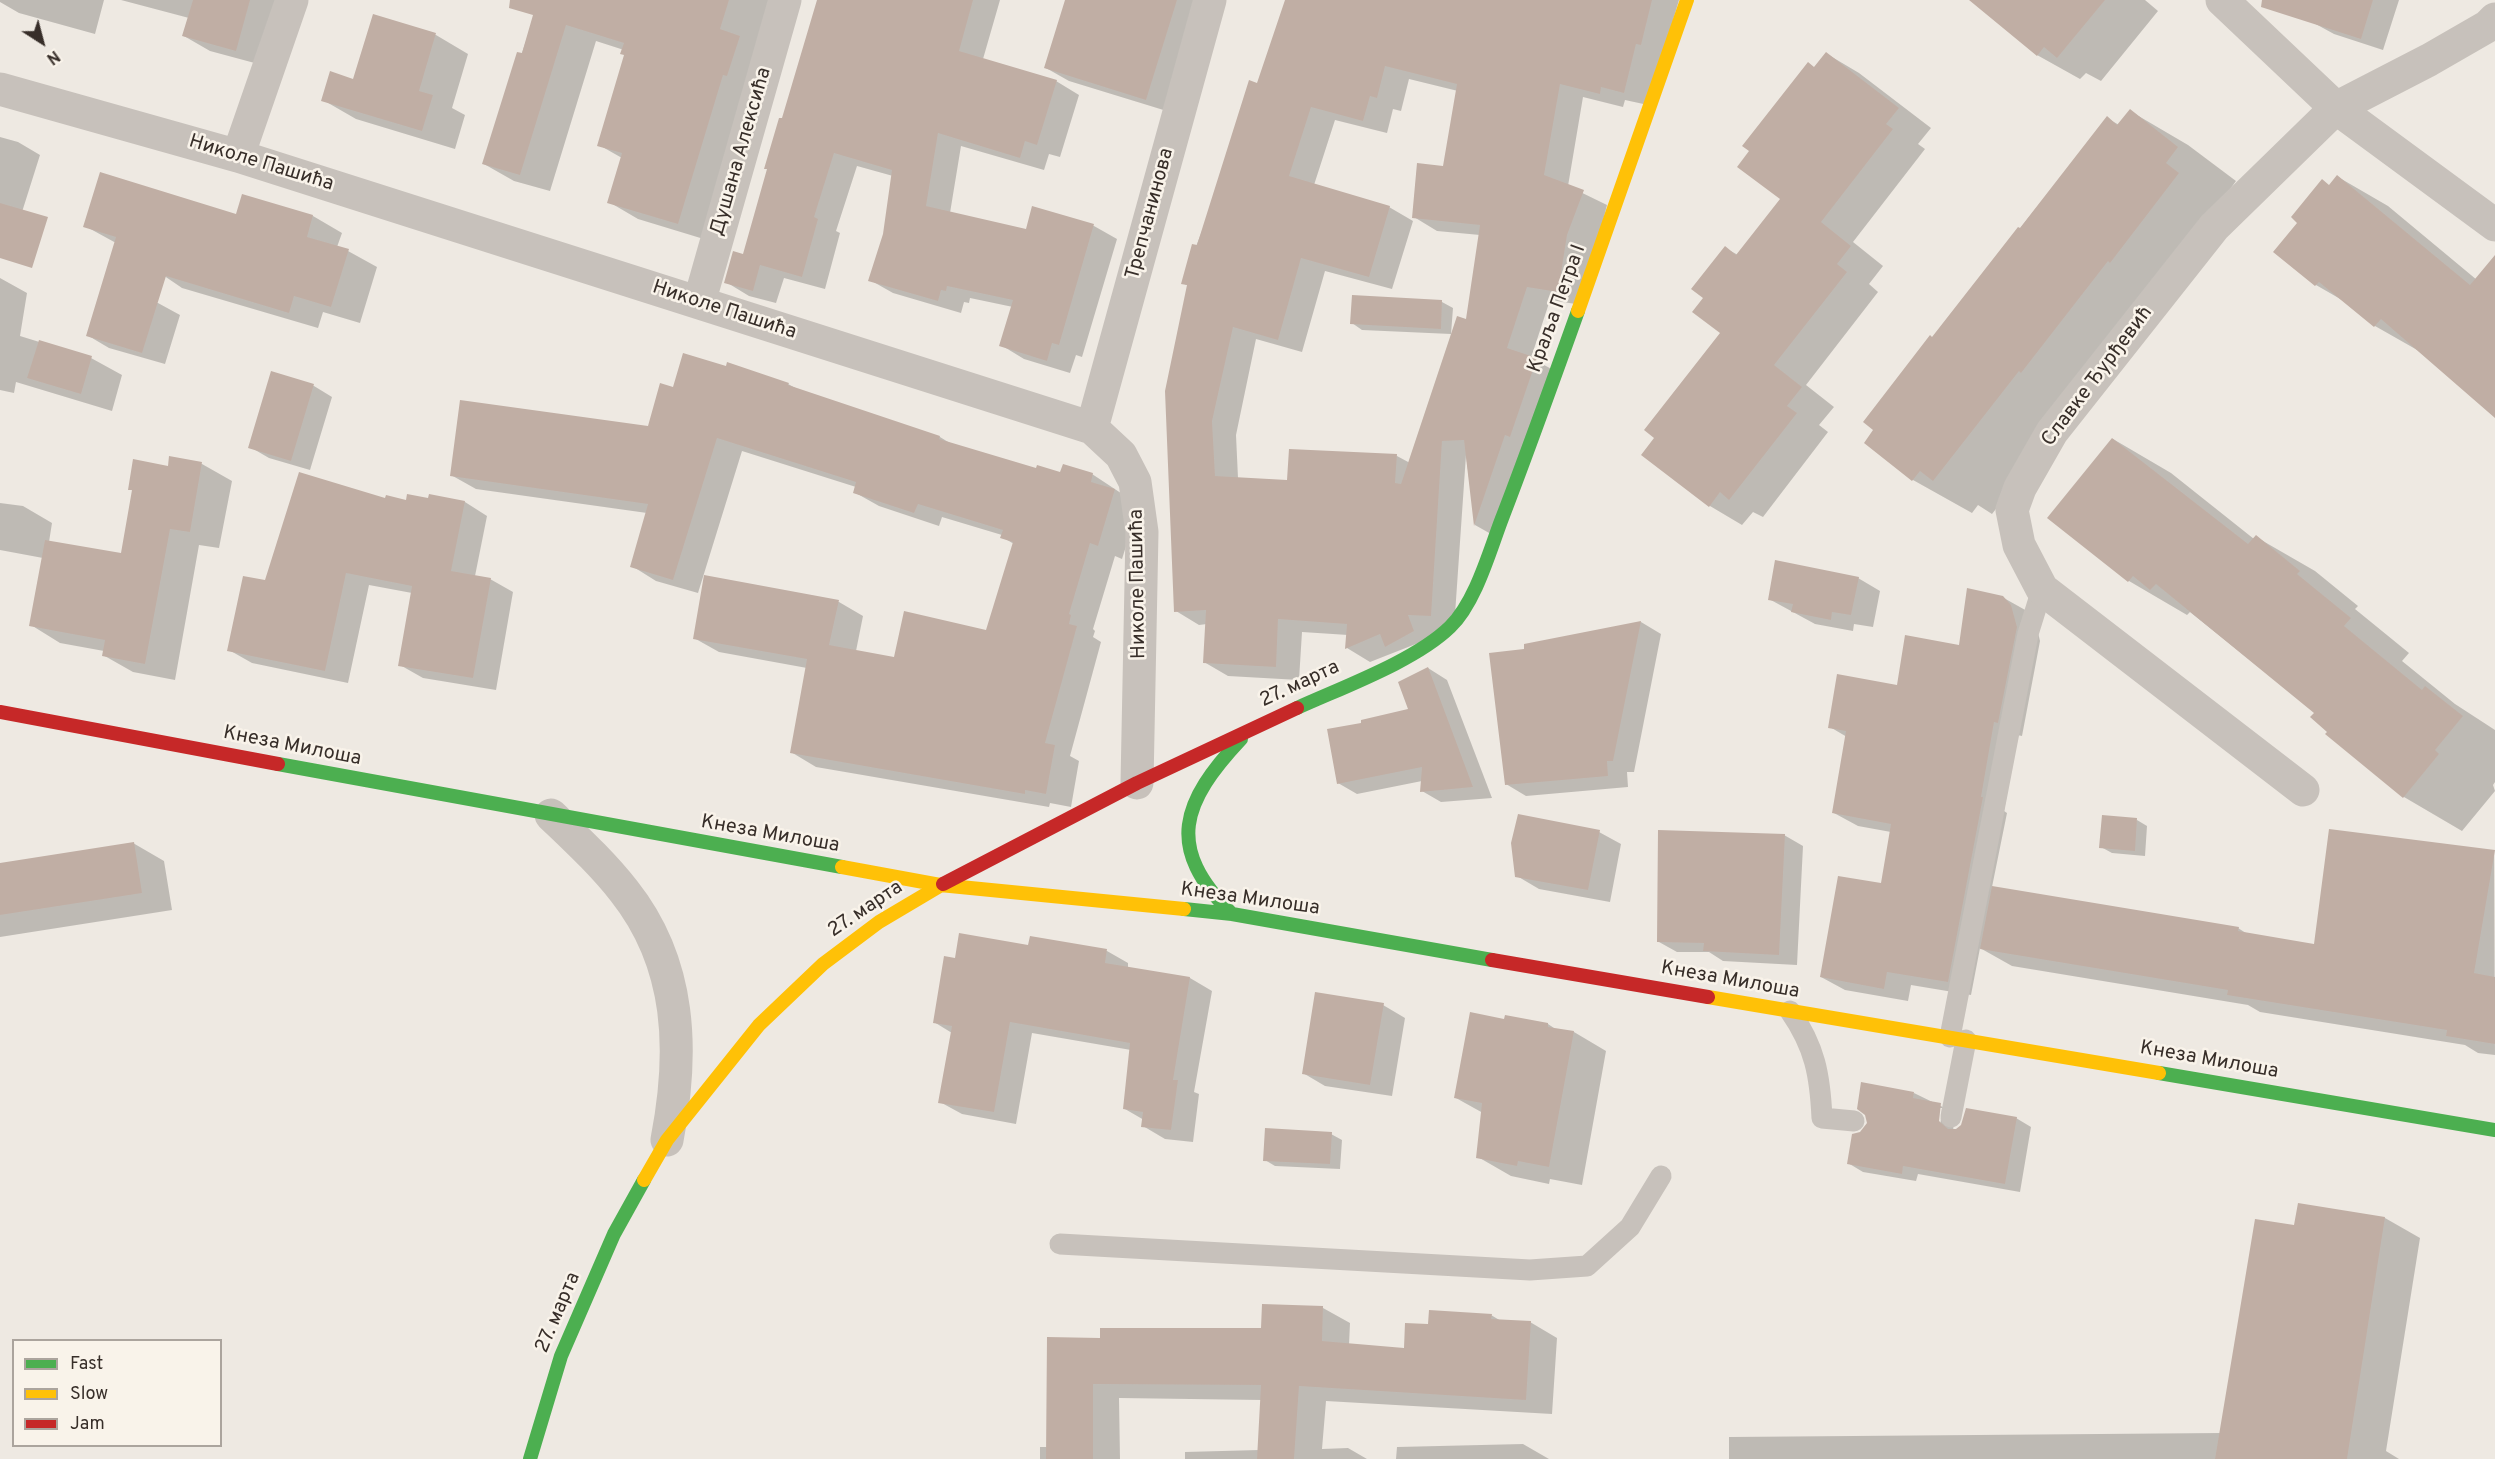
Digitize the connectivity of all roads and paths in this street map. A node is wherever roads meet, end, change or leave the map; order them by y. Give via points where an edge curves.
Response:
1 (292, 0) edge
2 (785, 0) edge
3 (1210, 0) edge
4 (1687, 0) edge
5 (2222, 0) edge
6 (2495, 19) edge
7 (0, 89) edge
8 (2336, 108) junction
9 (238, 156) junction
10 (2495, 225) edge
11 (699, 303) junction
12 (1092, 428) junction
13 (2042, 590) junction
14 (1452, 625) joint
15 (0, 712) edge
16 (1249, 730) junction
17 (1137, 783) junction
18 (2303, 790) dead end
19 (551, 815) junction
20 (940, 885) junction
21 (1232, 914) junction
22 (1790, 1011) junction
23 (1958, 1039) junction
24 (1951, 1117) dead end
25 (1854, 1121) dead end
26 (2495, 1130) edge
27 (667, 1140) junction
28 (1661, 1176) dead end
29 (1060, 1244) dead end
30 (530, 1459) edge

1 - 9 street
2 - 11 street, Душана Алексића
3 - 12 street, Трепчанинова
4 - 14 main road, Краља Петра I via 1536,430 1476,587
5 - 8 street
6 - 8 street, Славке Ђурђевић via 2429,60
7 - 9 street, Николе Пашића
8 - 10 street
8 - 13 street, Славке Ђурђевић via 2214,227 2052,432 2012,510 2019,545
9 - 11 street, Николе Пашића
11 - 12 street, Николе Пашића
12 - 17 street, Николе Пашића via 1121,455 1135,482 1142,532
13 - 18 street, Славке Ђурђевић
13 - 23 lane via 2028,634
14 - 16 main road, 27. марта via 1411,655
15 - 19 main road, Кнеза Милоша
16 - 17 main road, 27. марта
16 - 21 main road via 1217,764 1200,790 1189,826 1197,867 1214,898
17 - 20 main road, 27. марта
19 - 20 main road, Кнеза Милоша
19 - 27 street via 626,893 664,960 673,1001 676,1043
20 - 21 main road, Кнеза Милоша
20 - 27 main road, 27. марта via 870,929 791,993 759,1025
21 - 22 main road, Кнеза Милоша
22 - 23 main road, Кнеза Милоша
22 - 25 lane via 1810,1044 1820,1078 1822,1118
23 - 24 lane
23 - 26 main road, Кнеза Милоша
27 - 30 main road, 27. марта via 614,1234 561,1356
28 - 29 lane via 1630,1227 1587,1266 1530,1270

